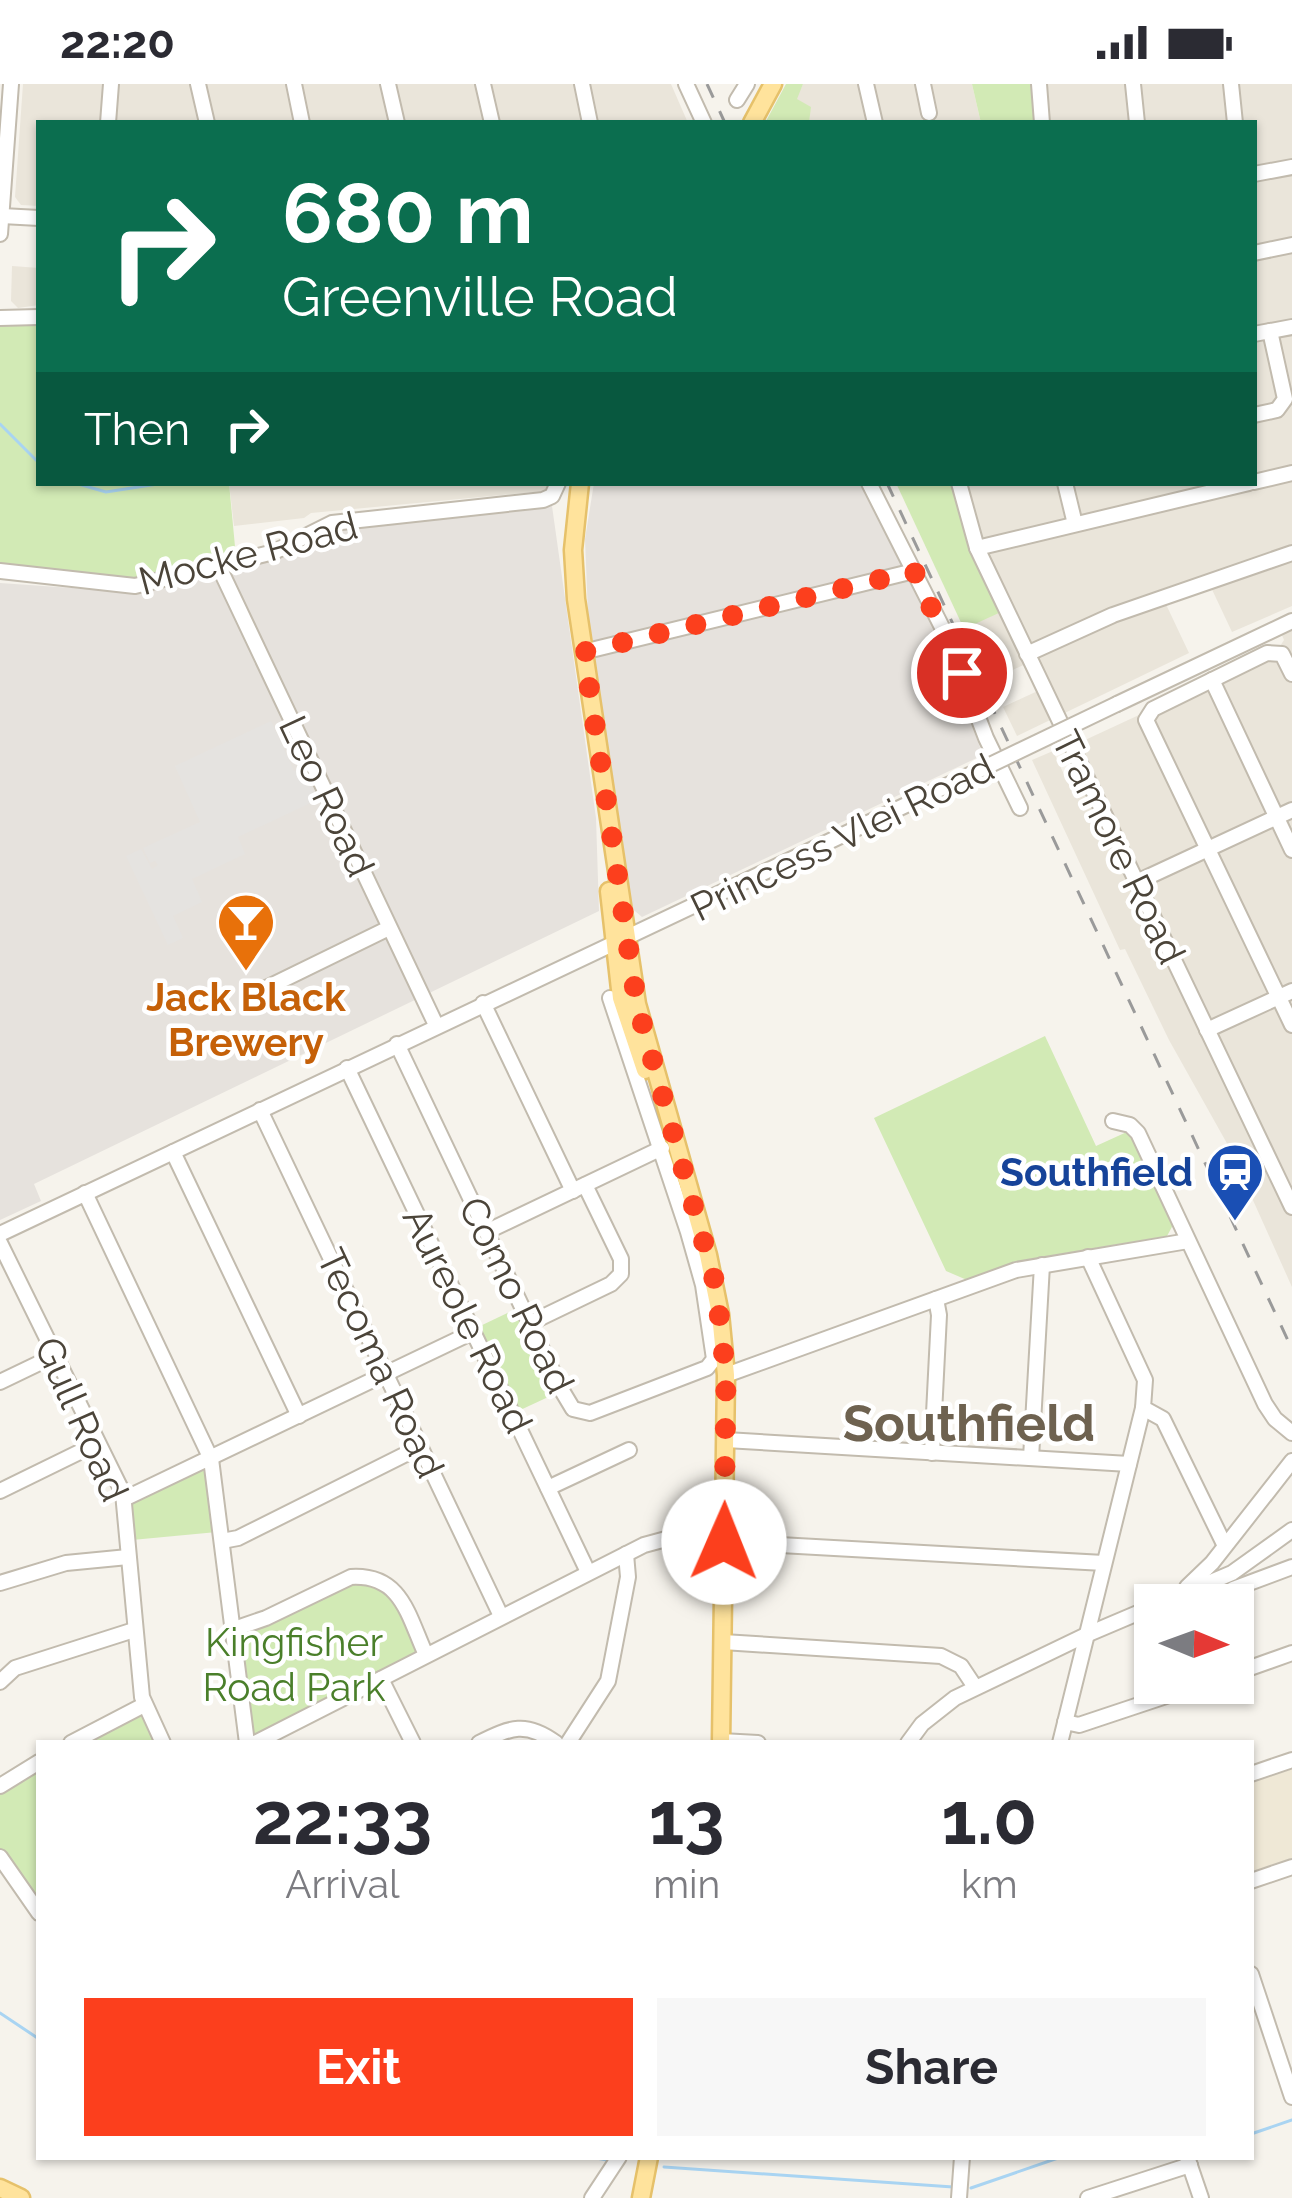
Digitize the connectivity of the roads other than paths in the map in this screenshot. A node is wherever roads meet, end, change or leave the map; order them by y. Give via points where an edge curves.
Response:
1 (11, 84) edge
2 (111, 84) edge
3 (198, 84) edge
4 (294, 84) edge
5 (388, 84) edge
6 (483, 84) edge
7 (582, 84) edge
8 (686, 84) edge
9 (747, 84) edge
10 (773, 84) edge
11 (866, 84) edge
12 (922, 84) edge
13 (1039, 84) edge
14 (1133, 84) edge
15 (1231, 84) edge
16 (737, 100) dead end
17 (929, 113) dead end
18 (108, 120) edge
19 (206, 120) edge
20 (301, 120) edge
21 (396, 120) edge
22 (491, 120) edge
23 (589, 120) edge
24 (703, 120) edge
25 (754, 120) edge
26 (873, 120) edge
27 (1042, 120) edge
28 (1137, 120) edge
29 (1234, 120) edge
30 (4, 125) edge
31 (1292, 166) edge
32 (1257, 173) edge
33 (2, 216) edge
34 (36, 218) edge
35 (0, 234) edge
36 (1292, 245) edge
37 (1257, 252) edge
38 (36, 317) edge
39 (0, 318) edge
40 (1292, 326) edge
41 (1262, 332) edge
42 (1257, 414) edge
43 (1292, 473) edge
44 (1257, 481) edge
45 (556, 486) edge
46 (580, 486) edge
47 (871, 486) edge
48 (960, 486) edge
49 (1066, 486) edge
50 (1235, 486) edge
51 (1075, 524) junction
52 (977, 548) junction
53 (1292, 553) edge
54 (218, 567) junction
55 (914, 571) junction
56 (0, 572) edge
57 (1292, 621) edge
58 (584, 652) junction
59 (1027, 653) junction
60 (1292, 674) edge
61 (1211, 680) junction
62 (1020, 808) dead end
63 (1292, 810) edge
64 (1276, 818) junction
65 (1208, 849) junction
66 (1292, 850) edge
67 (1137, 882) junction
68 (389, 928) junction
69 (620, 943) junction
70 (1285, 994) edge
71 (250, 996) dead end
72 (610, 998) dead end
73 (483, 1004) junction
74 (436, 1025) junction
75 (1292, 1025) edge
76 (1207, 1030) junction
77 (397, 1045) junction
78 (347, 1068) junction
79 (260, 1110) junction
80 (1113, 1121) dead end
81 (667, 1144) junction
82 (172, 1152) junction
83 (1287, 1184) edge
84 (579, 1188) junction
85 (85, 1193) junction
86 (1292, 1207) edge
87 (486, 1232) junction
88 (0, 1239) edge
89 (1188, 1240) junction
90 (1088, 1257) junction
91 (1042, 1265) junction
92 (935, 1299) junction
93 (530, 1324) junction
94 (473, 1332) junction
95 (54, 1356) junction
96 (720, 1368) junction
97 (386, 1374) junction
98 (0, 1382) edge
99 (1143, 1408) junction
100 (299, 1416) junction
101 (1292, 1432) edge
102 (726, 1440) junction
103 (96, 1444) junction
104 (420, 1447) junction
105 (629, 1450) dead end
106 (932, 1453) junction
107 (1031, 1458) junction
108 (211, 1459) junction
109 (1292, 1462) edge
110 (1129, 1464) junction
111 (548, 1488) junction
112 (0, 1490) edge
113 (124, 1498) junction
114 (1292, 1530) edge
115 (724, 1532) junction
116 (222, 1540) junction
117 (1224, 1544) junction
118 (626, 1554) junction
119 (128, 1557) junction
120 (1104, 1563) junction
121 (1292, 1567) edge
122 (587, 1572) junction
123 (0, 1583) edge
124 (1191, 1584) edge
125 (1204, 1584) edge
126 (1246, 1584) edge
127 (1134, 1613) edge
128 (501, 1616) junction
129 (134, 1630) junction
130 (231, 1630) junction
131 (1086, 1635) junction
132 (723, 1642) junction
133 (1292, 1654) edge
134 (426, 1655) junction
135 (1254, 1666) edge
136 (381, 1679) junction
137 (0, 1682) edge
138 (975, 1687) junction
139 (1142, 1704) edge
140 (144, 1705) junction
141 (1065, 1722) junction
142 (77, 1740) edge
143 (162, 1740) edge
144 (250, 1740) edge
145 (257, 1740) edge
146 (412, 1740) edge
147 (485, 1740) edge
148 (551, 1740) edge
149 (570, 1740) edge
150 (721, 1740) edge
151 (911, 1740) edge
152 (1061, 1740) edge
153 (1292, 1760) edge
154 (36, 1764) edge
155 (1254, 1773) edge
156 (0, 1786) edge
157 (0, 1857) edge
158 (1292, 1867) edge
159 (1254, 1880) edge
160 (36, 1909) edge
161 (1254, 1983) edge
162 (1292, 2097) edge
163 (617, 2160) edge
164 (648, 2160) edge
165 (962, 2160) edge
166 (1188, 2160) edge
167 (0, 2188) edge
168 (20, 2198) edge
169 (592, 2198) edge
170 (641, 2198) edge
171 (958, 2198) edge
172 (1088, 2198) edge
173 (1201, 2198) edge

1 - 30 street
2 - 18 street
3 - 19 street
4 - 20 street
5 - 21 street
6 - 22 street
7 - 23 street
8 - 24 street
9 - 16 street
10 - 25 main road
11 - 26 street
12 - 17 street
13 - 27 street
14 - 28 street
15 - 29 street
30 - 33 street
31 - 32 street
33 - 34 street
33 - 35 street
36 - 37 street
38 - 39 street
40 - 41 street
41 - 42 street via 1285,399 1280,409
43 - 44 street
45 - 54 street, Mocke Road via 543,500 332,523 274,552
46 - 58 main road via 573,550
47 - 55 street
48 - 52 street, Tramore Road
49 - 51 street
50 - 51 street
51 - 52 street
52 - 59 street, Tramore Road
53 - 59 street
54 - 56 street, Mocke Road via 126,587
54 - 68 street, Leo Road
55 - 58 street
55 - 62 street
57 - 69 street, Princess Vlei Road, bridge
58 - 69 main road
59 - 67 street, Tramore Road
60 - 61 street via 1282,653 1272,652
61 - 64 street
61 - 65 street via 1146,719
63 - 64 street
64 - 65 street
64 - 66 street
65 - 67 street
65 - 70 street
67 - 76 street, Tramore Road
68 - 71 street
68 - 74 street, Leo Road
69 - 73 street, Princess Vlei Road
69 - 81 main road
70 - 75 street
70 - 76 street
72 - 81 street
73 - 74 street, Princess Vlei Road
73 - 84 street
74 - 77 street, Princess Vlei Road
76 - 83 street, Tramore Road
77 - 78 street, Princess Vlei Road
77 - 87 street, Como Road
78 - 79 street, Princess Vlei Road
78 - 94 street, Aureole Road
79 - 82 street, Princess Vlei Road
79 - 97 street, Tecoma Road
80 - 89 street via 1138,1133
81 - 84 street
81 - 96 main road via 716,1286
82 - 85 street, Princess Vlei Road
82 - 100 street
83 - 86 street, Tramore Road
84 - 87 street
84 - 93 street via 620,1254 621,1274
85 - 88 street, Princess Vlei Road
85 - 108 street
87 - 93 street, Como Road
88 - 95 street, Gull Road
89 - 90 street
89 - 101 street via 1269,1411
90 - 91 street
90 - 99 street via 1145,1381
91 - 92 street
91 - 107 street
92 - 96 street
92 - 106 street
93 - 96 street, Como Road via 569,1404 584,1414
94 - 97 street
94 - 111 street, Aureole Road
95 - 98 street
95 - 103 street, Gull Road
96 - 102 main road
97 - 100 street
97 - 104 street, Tecoma Road
99 - 110 street
99 - 117 street via 1163,1419
100 - 108 street
102 - 106 street
102 - 115 main road
103 - 112 street
103 - 113 street, Gull Road
104 - 116 street
104 - 128 street, Tecoma Road
105 - 111 street
106 - 107 street
107 - 110 street
108 - 113 street
108 - 116 street
109 - 117 street
110 - 120 street
111 - 122 street, Aureole Road
113 - 119 street, Gull Road
114 - 125 street
115 - 118 street
115 - 120 street
115 - 132 main road
116 - 130 street
117 - 124 street
118 - 122 street
118 - 149 street via 608,1681
119 - 123 street via 66,1563
119 - 129 street, Gull Road
120 - 131 street
121 - 126 street
122 - 128 street
127 - 131 street
128 - 134 street
129 - 137 street via 15,1668
129 - 140 street, Gull Road
130 - 134 street via 365,1576 398,1595
130 - 144 street
131 - 138 street
131 - 141 street
132 - 138 street via 941,1656 961,1666
132 - 150 main road
133 - 135 street
134 - 136 street
136 - 145 street
136 - 146 street
138 - 151 street
139 - 141 street via 1079,1725
140 - 142 street
140 - 143 street, Gull Road
141 - 152 street
147 - 148 street via 526,1726
153 - 155 street
154 - 156 street
157 - 160 street
158 - 159 street
161 - 162 street
163 - 169 street
164 - 170 main road
165 - 171 street
166 - 172 street
166 - 173 street
167 - 168 main road

